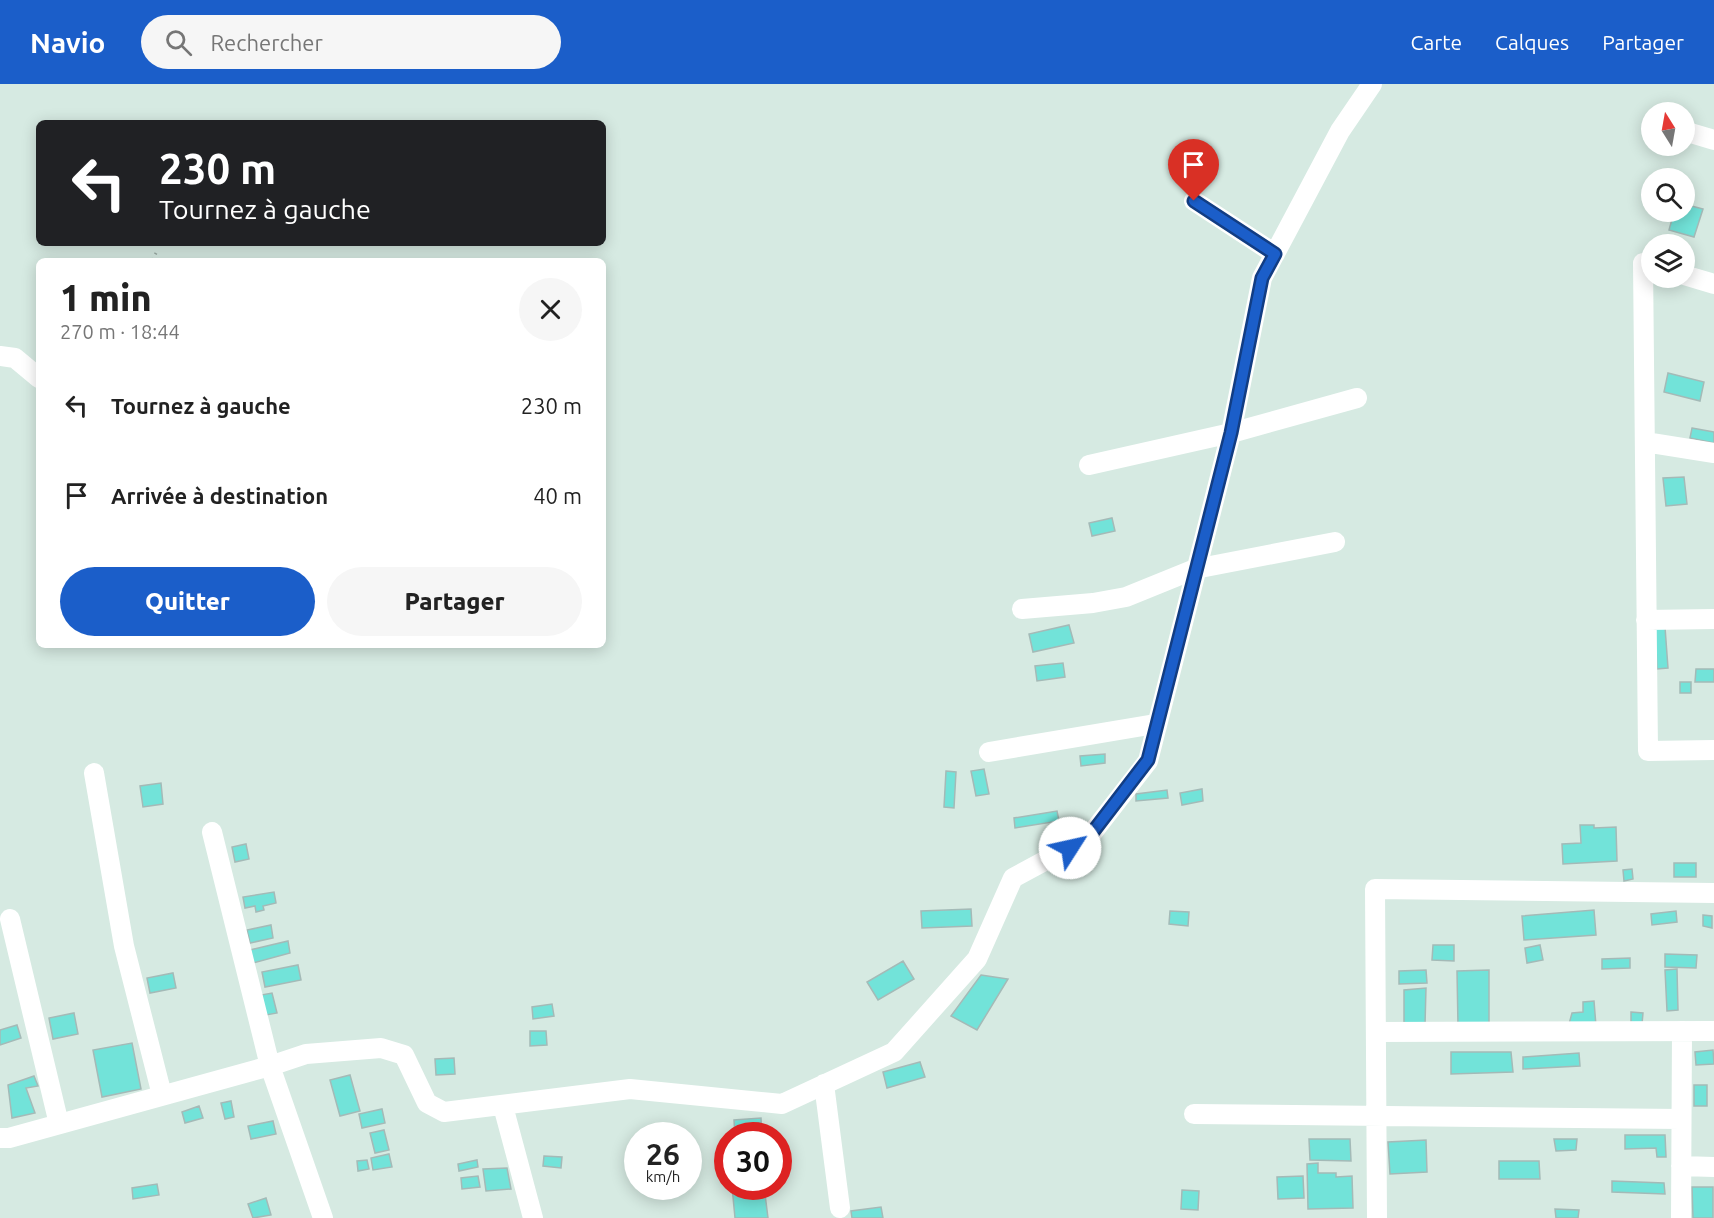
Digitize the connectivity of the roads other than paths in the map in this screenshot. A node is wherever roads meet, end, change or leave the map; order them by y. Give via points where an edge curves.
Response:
1 (1372, 84) edge
2 (1695, 134) edge
3 (1714, 140) edge
4 (1194, 201) dead end
5 (1275, 254) junction
6 (1695, 278) edge
7 (1714, 284) edge
8 (1643, 288) edge
9 (0, 356) edge
10 (36, 376) edge
11 (1357, 398) dead end
12 (1231, 433) junction
13 (1645, 442) junction
14 (1714, 453) edge
15 (1089, 465) dead end
16 (1335, 542) dead end
17 (1195, 568) junction
18 (1022, 609) dead end
19 (1714, 619) edge
20 (1646, 620) junction
21 (1155, 724) junction
22 (1714, 750) edge
23 (989, 752) dead end
24 (94, 773) dead end
25 (212, 832) dead end
26 (1714, 893) edge
27 (10, 919) dead end
28 (1682, 1031) junction
29 (1714, 1031) edge
30 (1376, 1032) junction
31 (270, 1066) junction
32 (824, 1084) junction
33 (162, 1095) junction
34 (502, 1106) junction
35 (1194, 1114) dead end
36 (1377, 1116) junction
37 (1681, 1119) junction
38 (59, 1124) junction
39 (0, 1138) edge
40 (1681, 1166) junction
41 (1714, 1167) edge
42 (840, 1208) dead end
43 (323, 1218) edge
44 (533, 1218) edge
45 (1377, 1218) edge
46 (1681, 1218) edge

1 - 5 street via 1340,131
2 - 3 street
4 - 5 street
5 - 12 street via 1262,278
6 - 7 street
8 - 13 street
9 - 10 street via 15,358
11 - 12 street
12 - 15 street
12 - 17 street
13 - 14 street
13 - 20 street
16 - 17 street
17 - 18 street via 1126,597
17 - 21 street
19 - 20 street
20 - 22 street via 1648,750
21 - 23 street
21 - 32 street via 1148,760 1089,837 1013,878 977,959 894,1052
24 - 33 street via 124,946
25 - 31 street
26 - 30 street via 1375,889
27 - 38 street
28 - 29 street
28 - 30 street
28 - 37 street
30 - 36 street
31 - 33 street
31 - 34 street via 306,1054 381,1048 404,1055 427,1103 444,1112
31 - 43 street
32 - 34 street via 782,1104 630,1089
32 - 42 street
33 - 38 street
34 - 44 street
35 - 36 street
36 - 37 street
36 - 45 street
37 - 40 street
38 - 39 street
40 - 41 street
40 - 46 street

